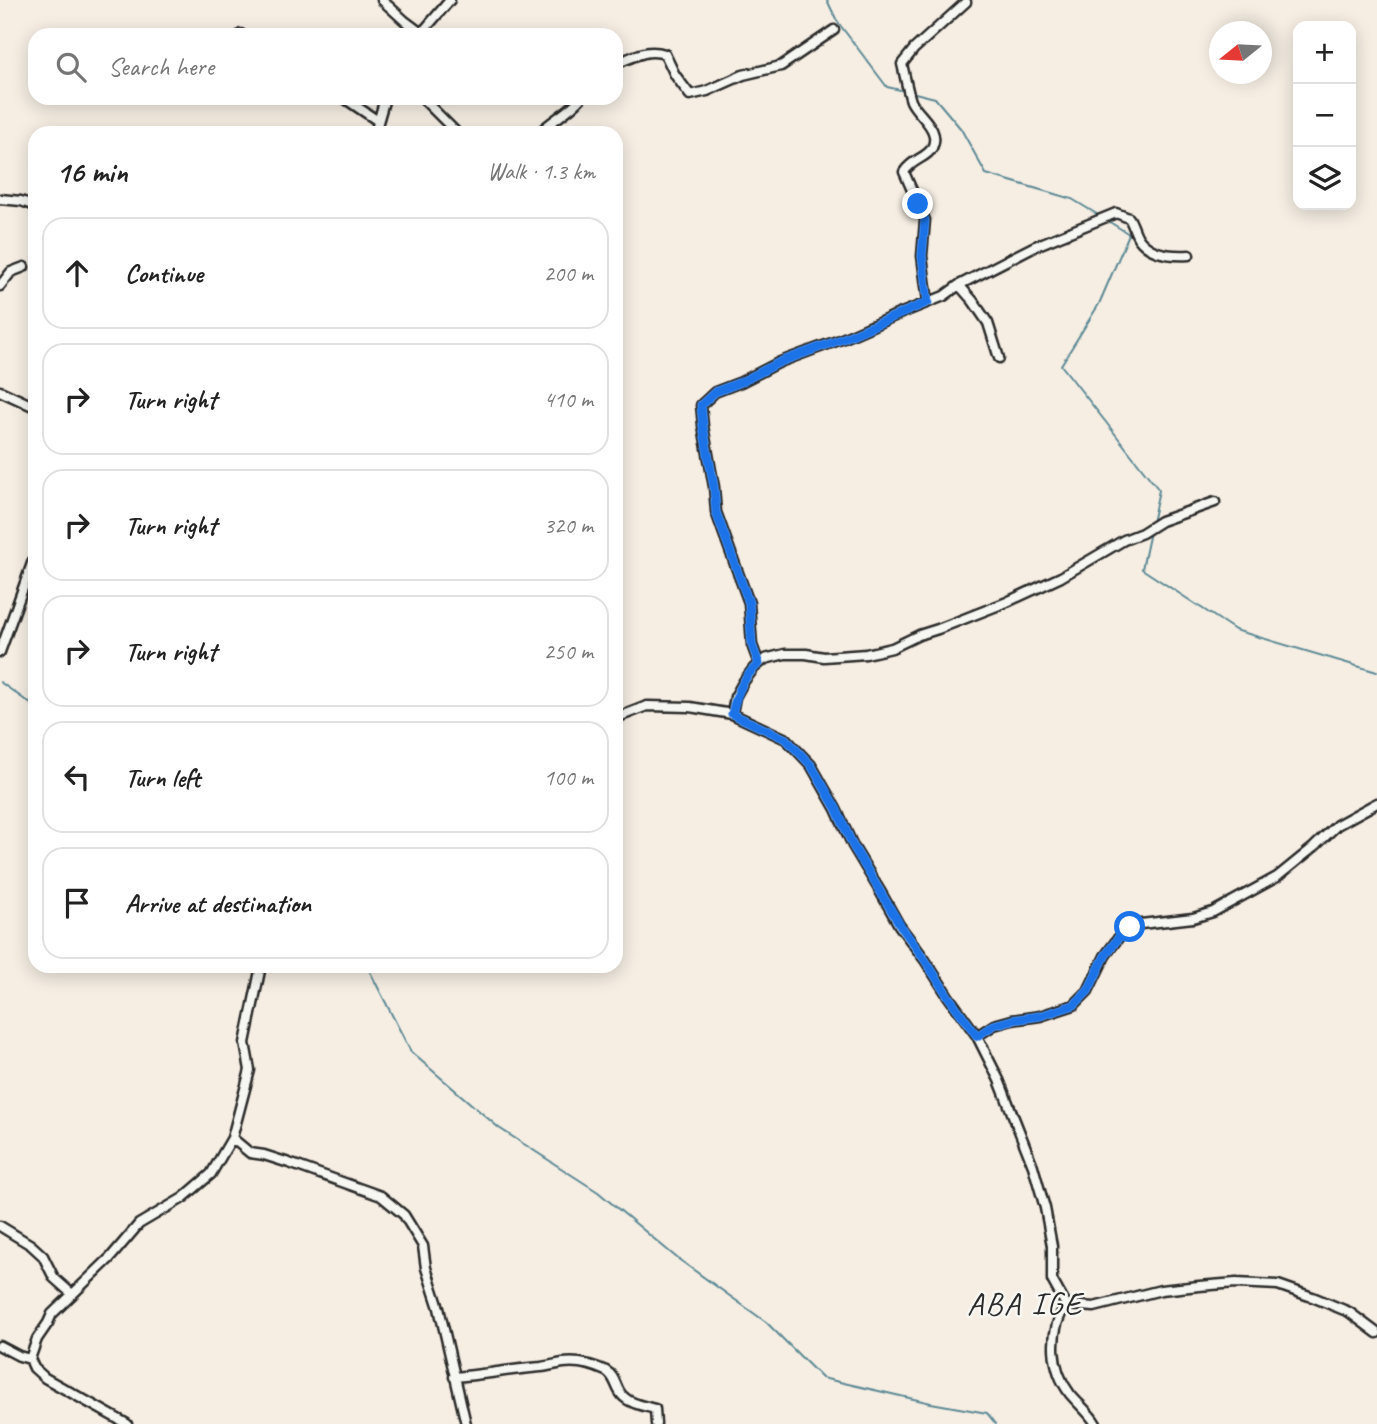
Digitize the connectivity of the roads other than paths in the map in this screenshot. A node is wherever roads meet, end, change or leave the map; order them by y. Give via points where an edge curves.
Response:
1 (382, 0) edge
2 (450, 0) edge
3 (966, 2) dead end
4 (412, 28) edge
5 (425, 28) edge
6 (834, 30) dead end
7 (623, 61) edge
8 (355, 105) edge
9 (384, 105) edge
10 (429, 105) edge
11 (575, 105) edge
12 (379, 121) junction
13 (377, 126) edge
14 (450, 126) edge
15 (546, 126) edge
16 (0, 200) edge
17 (28, 204) edge
18 (1189, 255) dead end
19 (24, 267) dead end
20 (959, 285) junction
21 (0, 286) edge
22 (928, 302) junction
23 (999, 358) dead end
24 (0, 391) edge
25 (28, 403) edge
26 (1215, 502) dead end
27 (28, 574) edge
28 (0, 652) edge
29 (759, 664) junction
30 (732, 714) junction
31 (623, 715) edge
32 (1377, 803) edge
33 (260, 973) edge
34 (977, 1036) junction
35 (232, 1138) junction
36 (0, 1226) edge
37 (72, 1294) junction
38 (1066, 1305) junction
39 (1377, 1333) edge
40 (0, 1346) edge
41 (30, 1359) junction
42 (454, 1377) junction
43 (127, 1424) edge
44 (466, 1424) edge
45 (656, 1424) edge
46 (1096, 1424) edge

1 - 4 street
2 - 5 street
3 - 22 street via 902,64 912,103 929,123 935,142 931,151 904,172 925,220 922,256
6 - 7 street via 781,66 690,95 665,54 654,50
8 - 12 street
9 - 12 street
10 - 14 street
11 - 15 street
12 - 13 street
16 - 17 street
18 - 20 street via 1167,255 1150,248 1139,240 1129,218 1116,214 1033,247
19 - 21 street via 11,272
20 - 22 street
20 - 23 street via 988,323
22 - 29 street via 780,362 715,392 701,405 716,512 749,603 752,645
24 - 25 street
26 - 29 street via 1161,521 1007,602 892,648 824,657 785,654
27 - 28 street
29 - 30 street via 735,697
30 - 31 street via 647,706
30 - 34 street via 786,739 811,765 900,925
32 - 34 street via 1337,825 1277,877 1213,912 1130,927 1074,1005 994,1025
33 - 35 street via 245,1043 250,1070
34 - 38 street via 1033,1166 1052,1246 1052,1280
35 - 37 street via 211,1174 183,1198 139,1223
35 - 42 street via 250,1153 381,1196 404,1215 423,1245
36 - 37 street via 37,1250 54,1278
37 - 41 street via 52,1314
38 - 39 street via 1094,1307 1161,1290 1199,1286 1278,1285 1349,1312
38 - 46 street via 1055,1331 1054,1359 1069,1392
40 - 41 street
41 - 43 street via 45,1378
42 - 44 street
42 - 45 street via 566,1362 592,1365 610,1373 625,1399 654,1409

